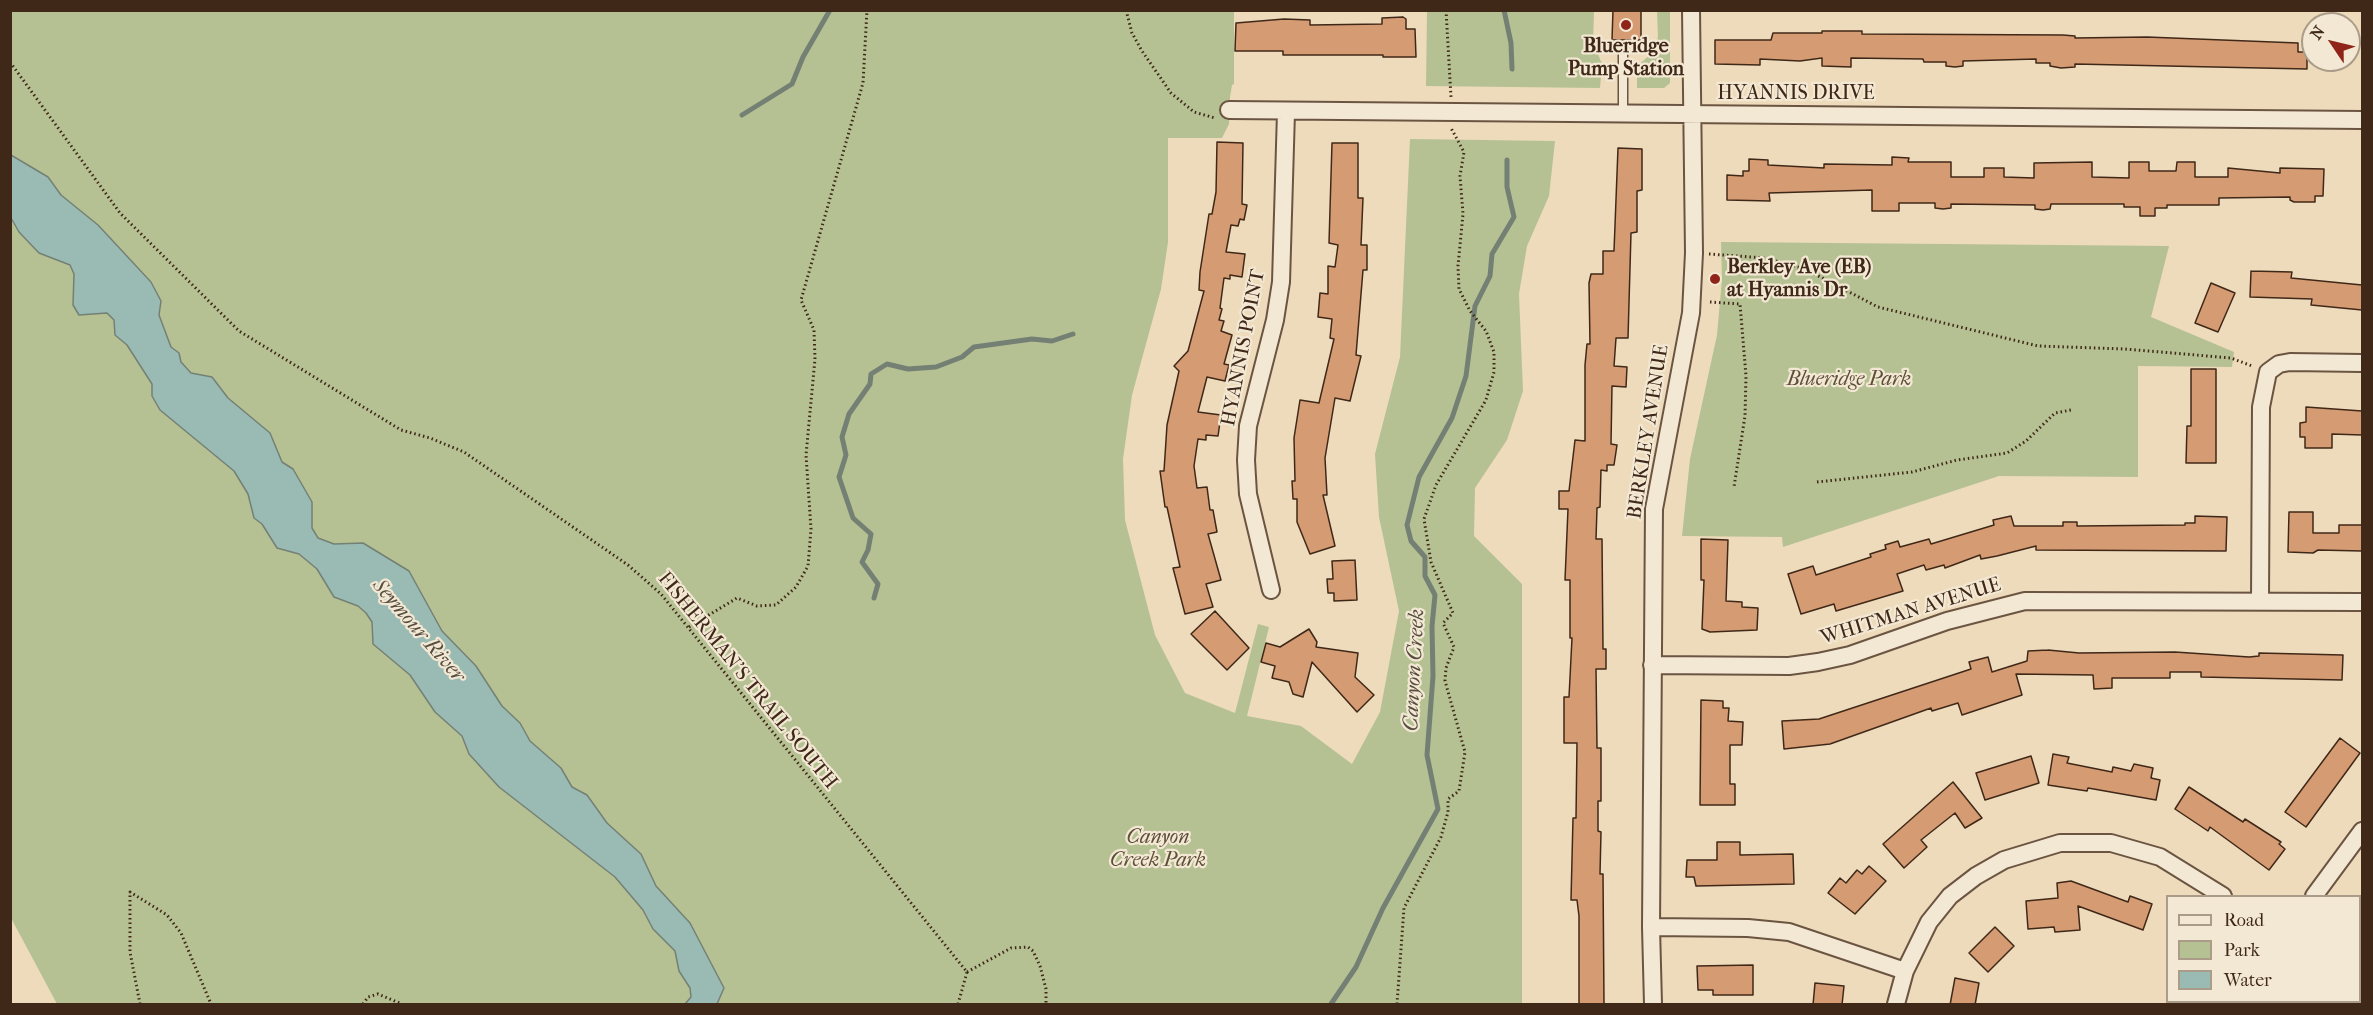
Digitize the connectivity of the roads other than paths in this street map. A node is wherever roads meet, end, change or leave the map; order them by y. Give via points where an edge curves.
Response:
1 (1691, 10) edge
2 (1623, 47) dead end
3 (1286, 111) junction
4 (1623, 114) junction
5 (1225, 115) road end
6 (1693, 115) junction
7 (2362, 120) edge
8 (2362, 363) edge
9 (1270, 590) dead end
10 (2260, 601) junction
11 (2362, 602) edge
12 (1652, 665) junction
13 (2362, 831) edge
14 (2220, 895) edge
15 (2315, 895) edge
16 (1651, 927) junction
17 (1905, 971) junction
18 (1653, 1005) edge
19 (1896, 1005) edge

1 - 6 street, BERKLEY AVENUE
2 - 4 lane
3 - 4 street, HYANNIS DRIVE
3 - 5 street, HYANNIS DRIVE
3 - 9 street, HYANNIS POINT via 1281,282 1248,426 1245,460 1248,494
4 - 6 street, HYANNIS DRIVE
6 - 7 street, HYANNIS DRIVE
6 - 12 street, BERKLEY AVENUE via 1694,254 1690,313 1654,509
8 - 10 street via 2290,362 2268,372 2261,407
10 - 11 street, WHITMAN AVENUE
10 - 12 street, WHITMAN AVENUE via 2025,601 1968,614 1850,655 1818,662 1789,666
12 - 16 street, BERKLEY AVENUE
13 - 15 street
14 - 17 street via 2160,857 2133,848 2086,841 2060,843 2004,860 1950,896 1929,922
16 - 17 street via 1789,932
16 - 18 street, BERKLEY AVENUE
17 - 19 street

